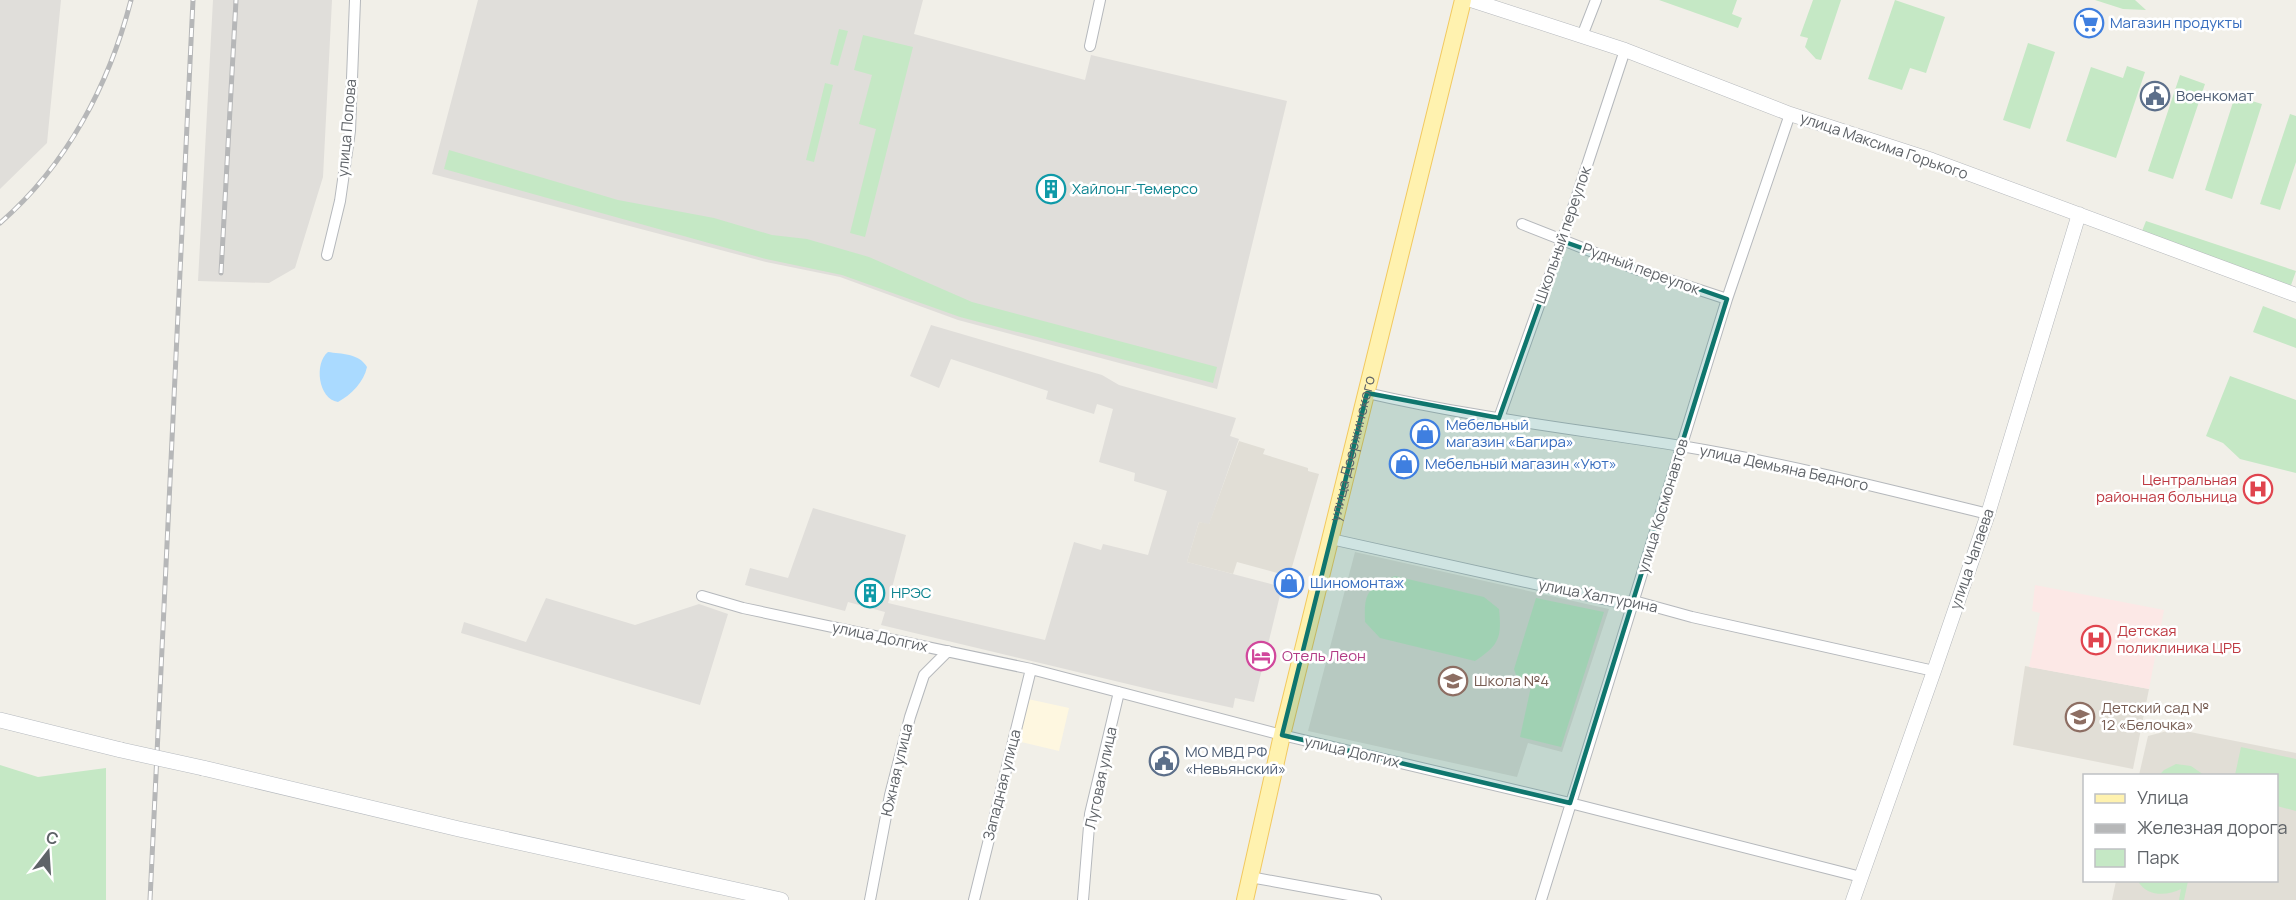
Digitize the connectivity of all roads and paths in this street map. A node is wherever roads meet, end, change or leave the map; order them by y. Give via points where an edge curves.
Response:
1 (355, 0) edge
2 (1101, 0) edge
3 (1463, 0) edge
4 (1471, 0) edge
5 (1596, 0) edge
6 (1582, 36) junction
7 (1090, 45) dead end
8 (1625, 50) junction
9 (1790, 114) junction
10 (2079, 214) junction
11 (1522, 224) dead end
12 (1562, 241) junction
13 (327, 255) dead end
14 (2296, 295) edge
15 (1727, 299) junction
16 (1367, 393) junction
17 (1499, 418) junction
18 (1681, 446) junction
19 (1988, 514) junction
20 (1331, 539) junction
21 (702, 596) dead end
22 (1634, 601) junction
23 (948, 651) junction
24 (1031, 669) junction
25 (1934, 671) junction
26 (1119, 692) junction
27 (0, 720) edge
28 (1282, 735) junction
29 (1570, 803) junction
30 (1250, 877) junction
31 (1861, 877) junction
32 (780, 900) edge
33 (870, 900) edge
34 (974, 900) edge
35 (1083, 900) edge
36 (1245, 900) edge
37 (1376, 900) edge
38 (1541, 900) edge
39 (1853, 900) edge

1 - 13 street, улица Попова via 350,131
2 - 7 street
3 - 16 main road, улица Дзержинского
4 - 6 street, улица Максима Горького
5 - 6 street
6 - 8 street, улица Максима Горького
8 - 9 street, улица Максима Горького
8 - 12 street, Школьный переулок
9 - 10 street, улица Максима Горького
9 - 15 street, улица Космонавтов
10 - 14 street, улица Максима Горького
10 - 19 street, улица Чапаева
11 - 12 street, Рудный переулок
12 - 15 street, Рудный переулок
12 - 17 street, Школьный переулок
15 - 18 street, улица Космонавтов
16 - 17 street, улица Демьяна Бедного
16 - 20 main road, улица Дзержинского
17 - 18 street, улица Демьяна Бедного
18 - 19 street, улица Демьяна Бедного via 1838,477
18 - 22 street, улица Космонавтов
19 - 25 street, улица Чапаева
20 - 22 street, улица Халтурина via 1621,603
20 - 28 main road, улица Дзержинского
21 - 23 street, улица Долгих
22 - 25 street, улица Халтурина via 1692,618
22 - 29 street, улица Космонавтов
23 - 24 street, улица Долгих
23 - 33 street, Южная улица via 924,675 910,717
24 - 26 street, улица Долгих
24 - 34 street, Западная улица
25 - 31 street, улица Чапаева
26 - 28 street, улица Долгих
26 - 35 street, Луговая улица via 1090,814
27 - 32 main road, bridge
28 - 29 street, улица Долгих
28 - 30 main road, улица Дзержинского
29 - 31 street, улица Долгих
29 - 38 street, улица Космонавтов
30 - 36 main road, улица Дзержинского
30 - 37 street
31 - 39 street, улица Чапаева

